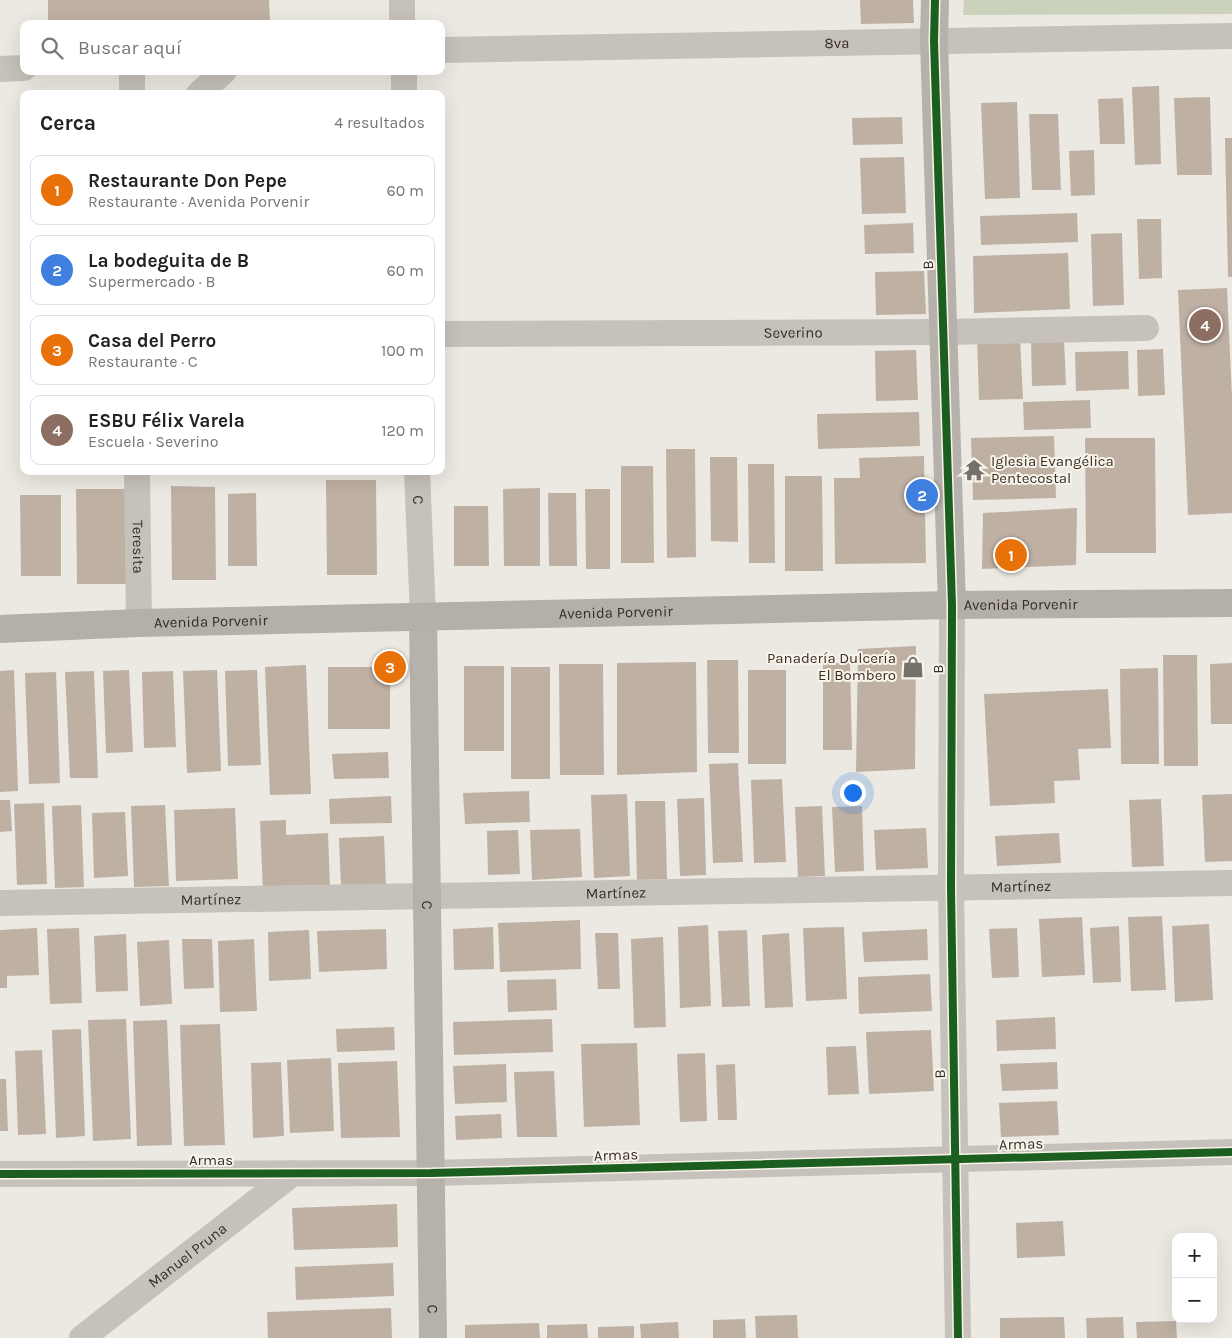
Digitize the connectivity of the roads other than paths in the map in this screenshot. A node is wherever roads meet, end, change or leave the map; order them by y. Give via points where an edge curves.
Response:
1 (402, 0) edge
2 (935, 0) edge
3 (402, 20) edge
4 (1232, 36) edge
5 (934, 40) junction
6 (445, 50) edge
7 (20, 68) edge
8 (0, 69) edge
9 (132, 75) edge
10 (220, 75) edge
11 (404, 75) edge
12 (132, 90) edge
13 (203, 90) edge
14 (404, 90) edge
15 (1146, 328) dead end
16 (944, 332) junction
17 (445, 334) edge
18 (137, 475) edge
19 (417, 475) edge
20 (1232, 603) edge
21 (952, 605) junction
22 (424, 617) junction
23 (139, 623) junction
24 (0, 629) edge
25 (1232, 883) edge
26 (951, 888) junction
27 (425, 896) junction
28 (0, 903) edge
29 (1232, 1152) edge
30 (956, 1160) junction
31 (293, 1173) junction
32 (431, 1173) junction
33 (0, 1174) edge
34 (82, 1338) edge
35 (433, 1338) edge
36 (958, 1338) edge

1 - 3 street
2 - 5 street, B
4 - 5 street, 8va
5 - 6 street, 8va
5 - 16 street, B
7 - 8 street
9 - 12 street
10 - 13 street
11 - 14 street
15 - 16 street, Severino
16 - 17 street, Severino
16 - 21 street, B
18 - 23 street, Teresita
19 - 22 street, C
20 - 21 main road, Avenida Porvenir
21 - 22 main road, Avenida Porvenir
21 - 26 street, B
22 - 23 main road, Avenida Porvenir
22 - 27 street, C
23 - 24 main road, Avenida Porvenir
25 - 26 street, Martínez
26 - 27 street, Martínez
26 - 30 street, B
27 - 28 street, Martínez
27 - 32 street, C
29 - 30 street, Armas
30 - 32 street, Armas
30 - 36 street, B
31 - 32 street, Armas
31 - 33 street, Armas
31 - 34 street, Manuel Pruna
32 - 35 street, C

